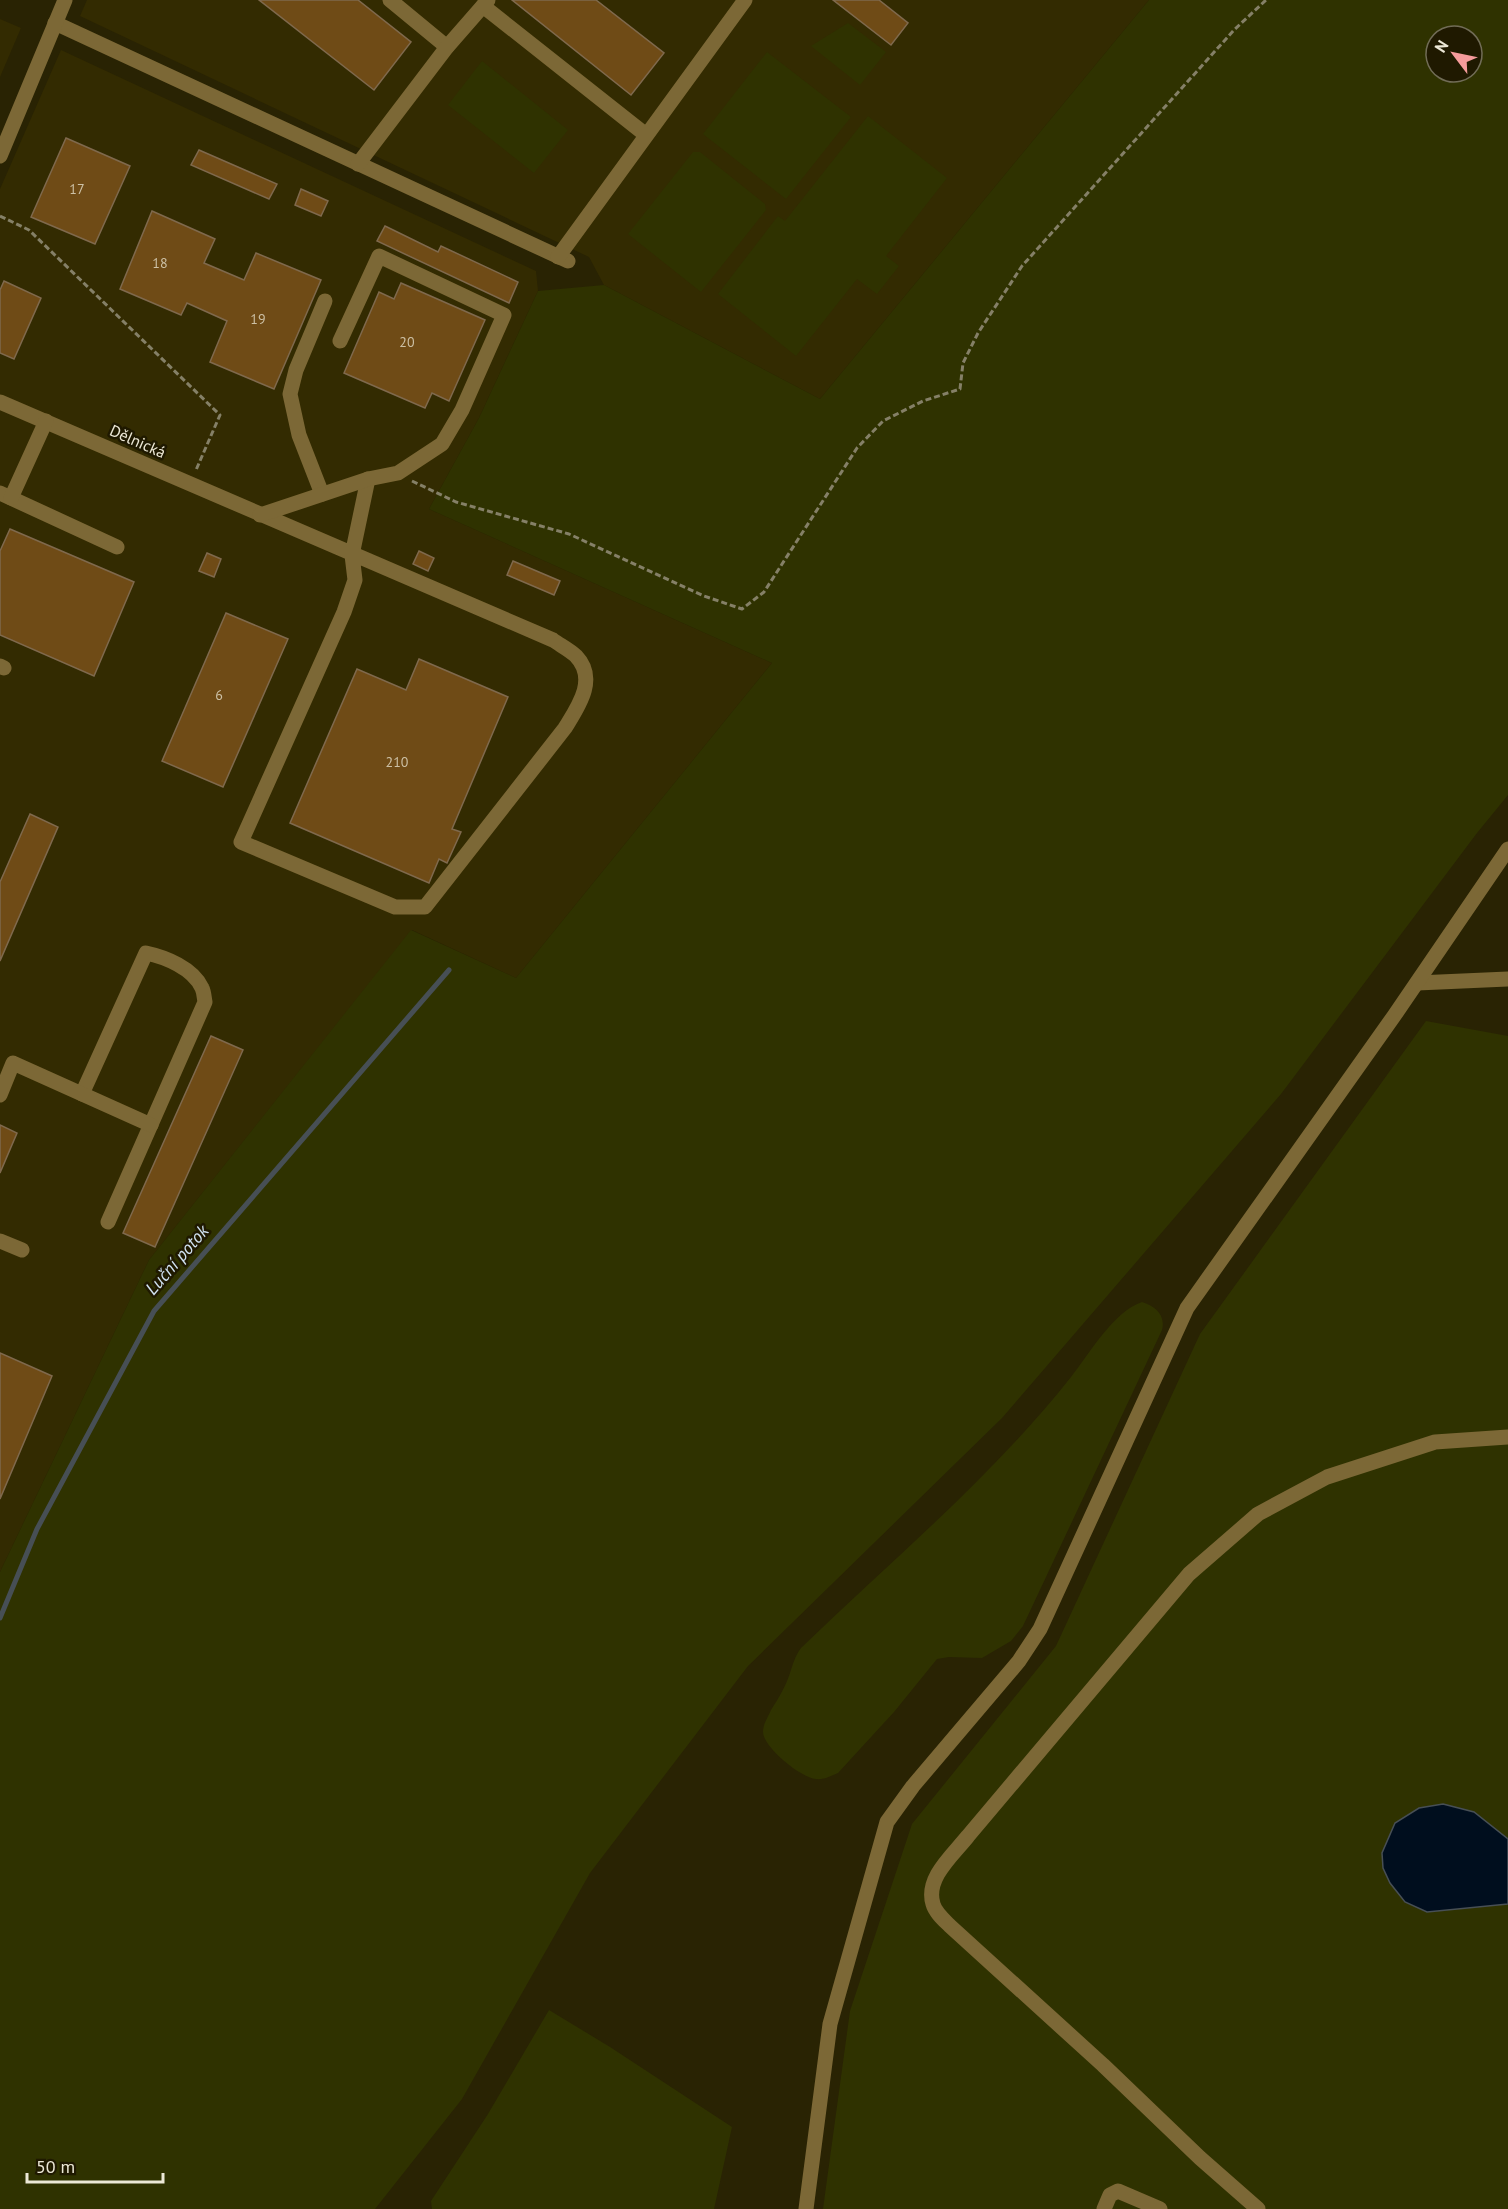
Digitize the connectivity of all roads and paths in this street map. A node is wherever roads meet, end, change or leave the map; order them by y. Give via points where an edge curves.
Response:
1 (65, 0) edge
2 (390, 0) edge
3 (745, 0) edge
4 (1266, 0) edge
5 (485, 3) edge
6 (55, 22) junction
7 (447, 47) junction
8 (646, 135) junction
9 (0, 156) edge
10 (358, 164) junction
11 (0, 216) edge
12 (325, 302) dead end
13 (340, 341) dead end
14 (0, 402) edge
15 (46, 421) junction
16 (398, 473) junction
17 (368, 479) junction
18 (190, 484) junction
19 (322, 494) junction
20 (5, 496) edge
21 (260, 515) junction
22 (117, 547) dead end
23 (352, 555) junction
24 (1508, 849) edge
25 (1508, 979) edge
26 (1418, 983) junction
27 (82, 1094) junction
28 (0, 1095) edge
29 (151, 1125) junction
30 (108, 1222) dead end
31 (0, 1241) edge
32 (22, 1250) dead end
33 (1508, 1437) edge
34 (806, 2209) edge
35 (1104, 2209) edge
36 (1160, 2209) edge
37 (1258, 2209) edge

1 - 6 street
2 - 7 street
3 - 8 street
4 - 16 path via 1234,30 1022,266 978,333 963,363 960,389 923,401 883,421 857,448 764,592 741,609 569,534 456,502
5 - 7 street
5 - 8 street
6 - 9 street
6 - 10 street
7 - 10 street
8 - 10 street via 563,259
11 - 18 path via 29,230 220,415
12 - 19 street via 290,394 299,435
13 - 16 street via 379,256 504,315 462,410 442,444
14 - 15 street, Dělnická
15 - 18 street, Dělnická
15 - 20 street
16 - 17 street
17 - 19 street
17 - 23 street
18 - 21 street, Dělnická
19 - 21 street
20 - 22 street
21 - 23 street, Dělnická
23 - 23 street, Dělnická via 553,640 577,657 586,674 583,699 565,728 425,907 395,908 241,842 344,612 354,580
24 - 26 street
25 - 26 street
26 - 34 street via 1187,1308 1040,1629 1019,1661 887,1822 830,2024
27 - 28 street via 14,1063
27 - 29 street
27 - 29 street via 146,953 164,957 202,986 206,1002
29 - 30 street
31 - 32 street
33 - 37 street via 1436,1442 1327,1477 1258,1514 1189,1574 968,1836 931,1887 933,1906 950,1926
35 - 36 street via 1110,2195 1118,2191

